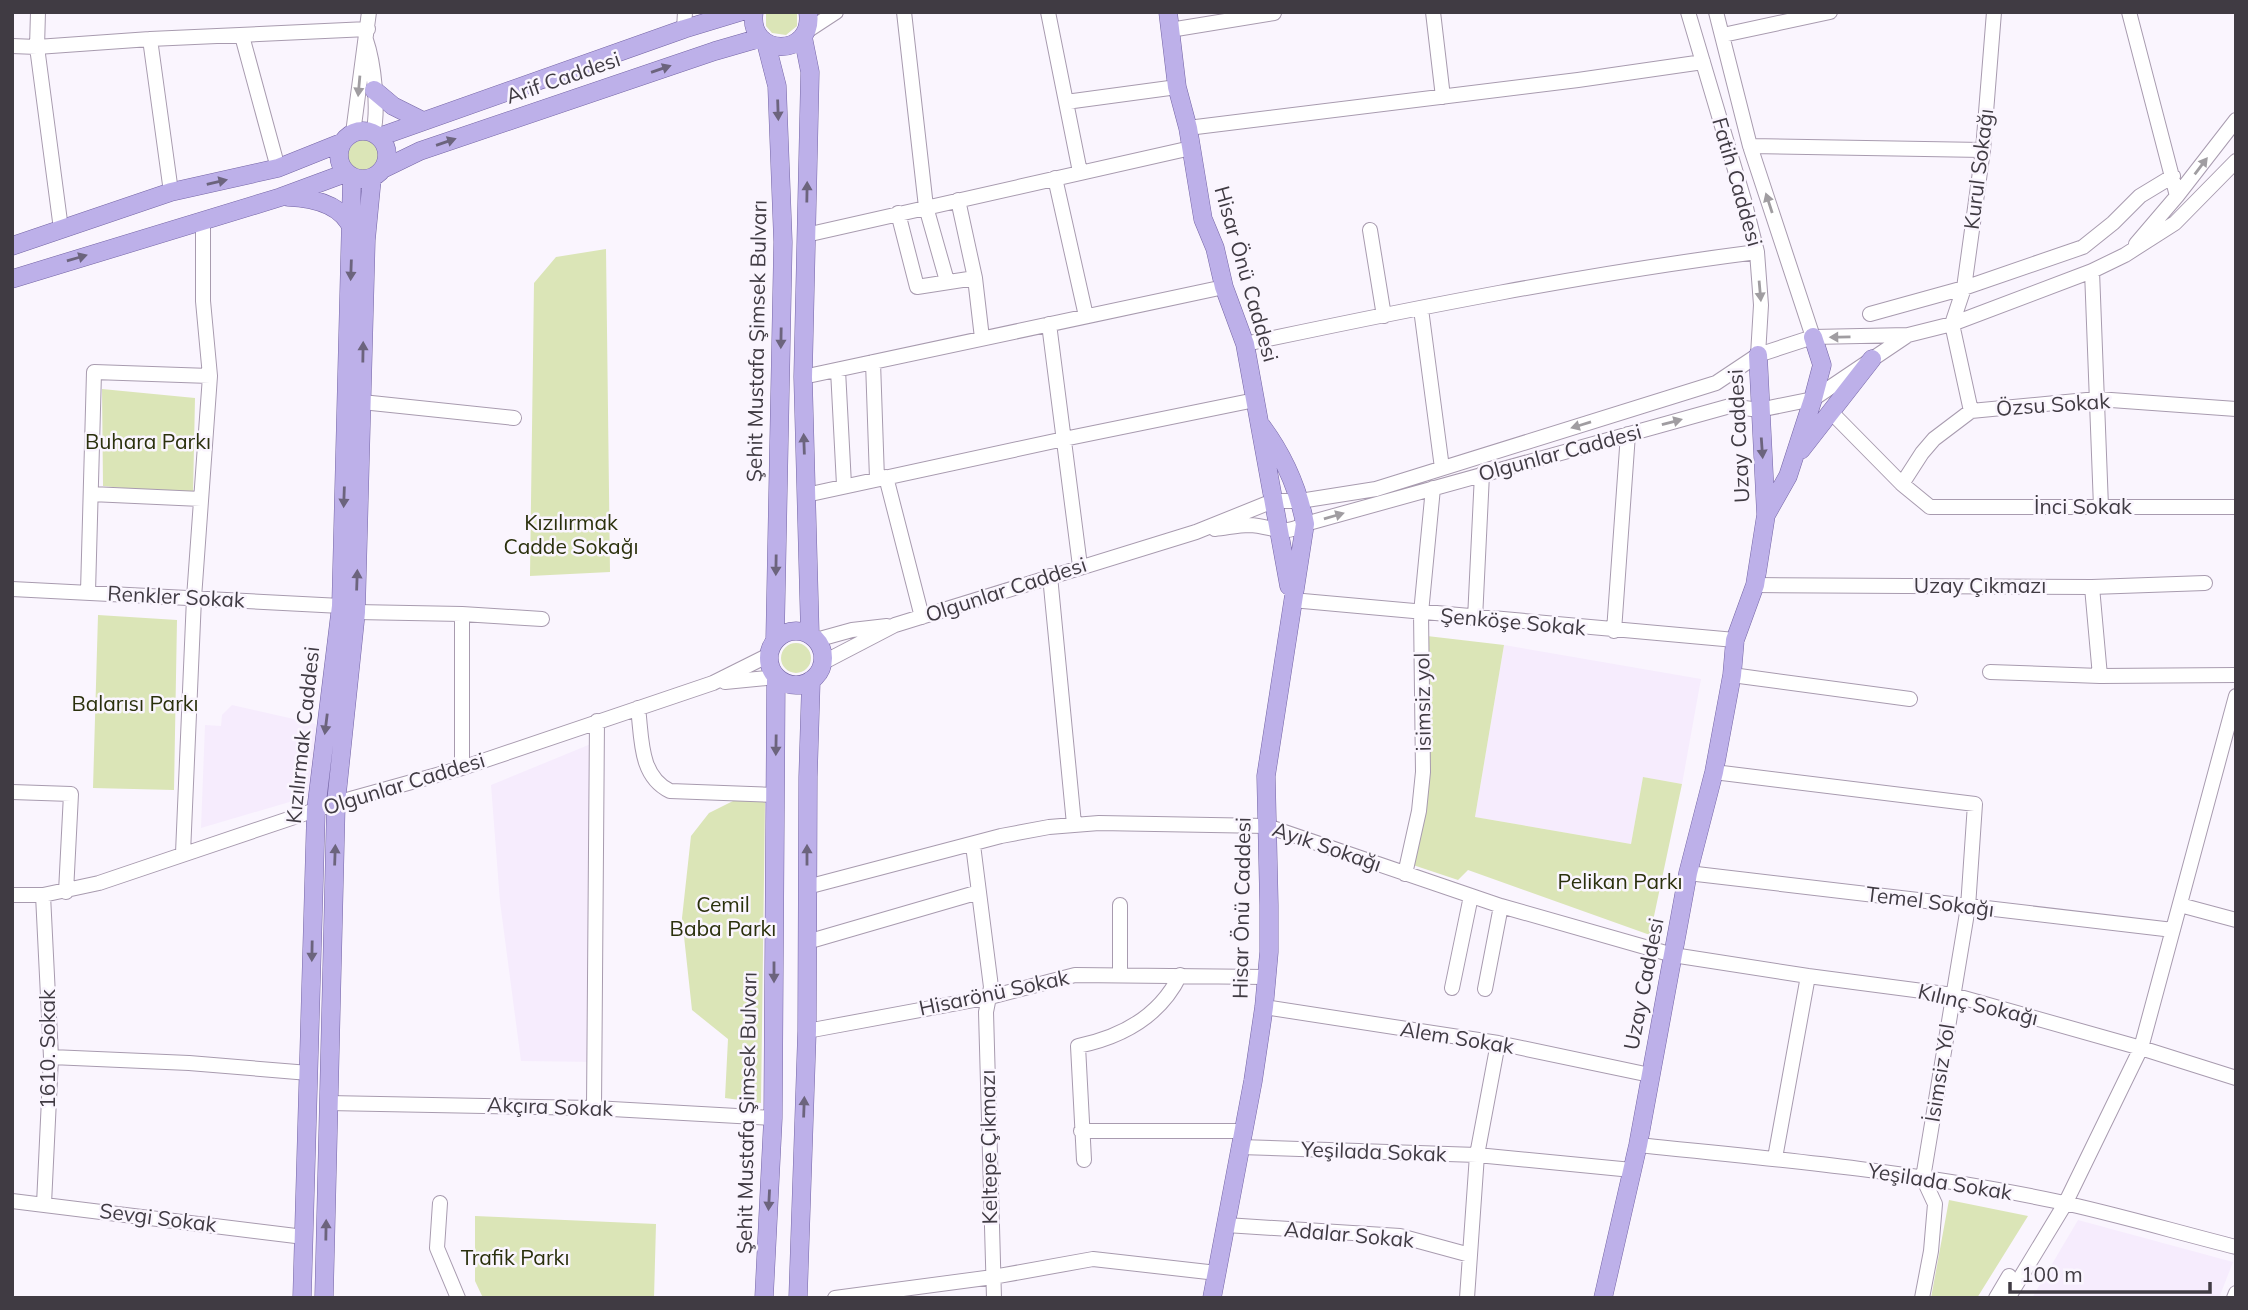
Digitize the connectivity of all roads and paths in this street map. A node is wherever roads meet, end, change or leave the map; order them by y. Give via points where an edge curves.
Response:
1 (38, 12) edge
2 (369, 12) edge
3 (740, 12) edge
4 (754, 12) edge
5 (808, 12) edge
6 (836, 12) edge
7 (904, 12) edge
8 (1048, 12) edge
9 (1433, 12) edge
10 (1688, 12) edge
11 (1716, 12) edge
12 (1830, 12) edge
13 (1994, 12) edge
14 (2129, 12) edge
15 (1274, 13) edge
16 (685, 21) edge
17 (1169, 21) edge
18 (805, 34) junction
19 (367, 35) junction
20 (1723, 35) junction
21 (242, 36) junction
22 (150, 39) junction
23 (763, 40) junction
24 (12, 46) edge
25 (37, 47) junction
26 (1703, 62) junction
27 (1178, 87) junction
28 (374, 90) junction
29 (1443, 97) junction
30 (1066, 102) junction
31 (2236, 120) edge
32 (423, 121) junction
33 (1188, 128) junction
34 (376, 135) junction
35 (348, 137) junction
36 (1750, 146) junction
37 (1191, 148) junction
38 (1983, 150) junction
39 (2236, 161) edge
40 (278, 168) junction
41 (1080, 172) junction
42 (378, 173) junction
43 (349, 175) junction
44 (2173, 176) junction
45 (1055, 178) junction
46 (171, 192) junction
47 (281, 197) junction
48 (2177, 197) junction
49 (958, 200) junction
50 (926, 207) junction
51 (898, 213) junction
52 (203, 221) junction
53 (61, 229) junction
54 (352, 229) junction
55 (1370, 230) dead end
56 (806, 235) junction
57 (12, 246) edge
58 (1757, 252) junction
59 (2125, 255) junction
60 (2092, 271) junction
61 (975, 278) junction
62 (12, 279) edge
63 (947, 281) junction
64 (1224, 287) junction
65 (1964, 288) junction
66 (1421, 309) junction
67 (1870, 314) dead end
68 (1086, 316) junction
69 (1384, 316) junction
70 (1049, 324) junction
71 (1952, 324) junction
72 (1908, 335) junction
73 (1813, 337) junction
74 (982, 338) junction
75 (1245, 344) junction
76 (1758, 355) junction
77 (1872, 359) junction
78 (873, 362) junction
79 (838, 370) junction
80 (210, 376) junction
81 (803, 377) junction
82 (1813, 399) junction
83 (1255, 400) junction
84 (2097, 400) junction
85 (362, 402) junction
86 (2236, 409) edge
87 (1759, 410) junction
88 (1971, 411) junction
89 (1830, 412) junction
90 (514, 418) dead end
91 (1260, 424) junction
92 (1628, 434) junction
93 (1064, 439) junction
94 (1792, 461) junction
95 (1442, 468) junction
96 (1482, 474) junction
97 (882, 478) junction
98 (1902, 484) junction
99 (844, 485) junction
100 (1433, 488) junction
101 (90, 494) junction
102 (806, 495) junction
103 (201, 499) junction
104 (1273, 501) junction
105 (1300, 501) junction
106 (2101, 507) junction
107 (2236, 507) edge
108 (1766, 515) junction
109 (1304, 524) junction
110 (1196, 531) junction
111 (1280, 532) junction
112 (1080, 566) junction
113 (1050, 576) junction
114 (2205, 583) dead end
115 (1755, 585) junction
116 (2092, 587) junction
117 (12, 589) edge
118 (88, 592) junction
119 (194, 597) junction
120 (1292, 600) junction
121 (348, 609) junction
122 (1421, 613) junction
123 (461, 614) junction
124 (922, 617) junction
125 (542, 619) dead end
126 (1475, 619) junction
127 (895, 625) junction
128 (1614, 631) junction
129 (813, 637) junction
130 (1735, 640) junction
131 (772, 648) junction
132 (822, 663) junction
133 (1990, 673) dead end
134 (1732, 675) junction
135 (2236, 675) edge
136 (2100, 676) junction
137 (776, 677) junction
138 (811, 680) junction
139 (713, 683) junction
140 (2236, 696) edge
141 (1910, 699) dead end
142 (638, 708) junction
143 (597, 721) junction
144 (463, 768) junction
145 (1714, 772) junction
146 (12, 792) edge
147 (775, 795) junction
148 (336, 803) junction
149 (316, 810) junction
150 (1074, 824) junction
151 (1267, 826) junction
152 (973, 845) junction
153 (183, 853) junction
154 (1688, 873) junction
155 (1405, 874) junction
156 (807, 887) junction
157 (66, 892) junction
158 (979, 892) junction
159 (12, 895) edge
160 (43, 895) junction
161 (1471, 896) junction
162 (1120, 905) dead end
163 (2180, 905) junction
164 (1501, 906) junction
165 (1968, 907) junction
166 (2236, 920) edge
167 (2173, 930) junction
168 (807, 942) junction
169 (1673, 955) junction
170 (1120, 975) junction
171 (1180, 975) junction
172 (1808, 976) junction
173 (1266, 977) junction
174 (1452, 988) dead end
175 (1485, 989) dead end
176 (1953, 995) junction
177 (990, 997) junction
178 (1264, 1007) junction
179 (807, 1031) junction
180 (1498, 1044) junction
181 (2141, 1048) junction
182 (51, 1057) junction
183 (309, 1073) junction
184 (1650, 1075) junction
185 (2236, 1078) edge
186 (328, 1103) junction
187 (594, 1108) junction
188 (773, 1118) junction
189 (1081, 1131) junction
190 (1242, 1139) junction
191 (1638, 1145) junction
192 (1477, 1155) junction
193 (1775, 1158) junction
194 (1084, 1160) dead end
195 (1632, 1170) junction
196 (1923, 1178) junction
197 (12, 1201) edge
198 (440, 1203) dead end
199 (2061, 1203) junction
200 (44, 1204) junction
201 (1226, 1225) junction
202 (304, 1237) junction
203 (2236, 1247) edge
204 (1470, 1255) junction
205 (1217, 1273) junction
206 (993, 1277) junction
207 (302, 1298) edge
208 (324, 1298) edge
209 (458, 1298) edge
210 (764, 1298) edge
211 (798, 1298) edge
212 (835, 1298) edge
213 (994, 1298) edge
214 (1212, 1298) edge
215 (1467, 1298) edge
216 (1603, 1298) edge
217 (1922, 1298) edge
218 (1996, 1298) edge
219 (2008, 1298) edge

1 - 25 street
2 - 19 street
3 - 16 main road, Arif Caddesi
4 - 23 main road, Şehit Mustafa Şimsek Bulvarı
5 - 18 main road
6 - 18 street
7 - 50 street
8 - 30 street
9 - 29 street
10 - 26 street, Fatih Caddesi
11 - 20 street, Fatih Caddesi
12 - 20 street
13 - 38 street, Kurul Sokağı
14 - 44 street
15 - 17 street
16 - 32 main road, Arif Caddesi
17 - 27 main road, Hisar Önü Caddesi
18 - 23 main road via 797,43 782,47
56 -> 18 main road via 810,72
19 - 21 street
19 - 28 street
19 -> 35 street
20 - 36 street, Fatih Caddesi
21 - 22 street
21 - 40 street
22 - 25 street
22 - 46 street
42 -> 23 main road, Arif Caddesi via 420,151 715,51
23 -> 131 main road, Şehit Mustafa Şimsek Bulvarı via 776,86 783,242
24 - 25 street
25 - 53 street
26 - 29 street
26 - 58 street, Fatih Caddesi
27 - 30 street
27 - 33 main road, Hisar Önü Caddesi
28 - 32 main road via 398,110
28 - 34 street
29 - 33 street
30 - 41 street
48 -> 31 street
32 - 34 main road, Arif Caddesi
33 - 37 main road, Hisar Önü Caddesi
34 - 35 main road via 367,131
34 - 42 main road via 386,149 386,163
35 - 40 main road
35 - 43 main road via 339,155
36 - 38 street
73 -> 36 street, Fatih Caddesi
37 - 41 street
37 - 64 main road, Hisar Önü Caddesi via 1203,219
38 - 65 street, Kurul Sokağı
39 - 59 street, Olgunlar Caddesi via 2175,223
46 -> 40 main road
41 - 45 street
42 - 43 main road via 359,179
85 -> 42 main road, Kızılırmak Caddesi via 366,240
43 - 47 main road
43 - 54 main road, Kızılırmak Caddesi
44 - 48 street
44 - 65 street via 2140,196 2083,247
45 - 49 street
45 - 68 street
46 - 53 main road
47 - 52 main road
47 - 54 main road via 335,208
48 - 59 street
49 - 50 street
49 - 61 street
50 - 51 street
50 - 63 street
51 - 56 street
51 - 63 street via 917,287
62 -> 52 main road
52 - 80 street via 202,301
53 - 57 main road
54 -> 121 main road, Kızılırmak Caddesi
55 - 69 street
56 - 81 main road
58 - 66 street
58 -> 76 street, Fatih Caddesi
59 - 60 street, Olgunlar Caddesi
60 - 71 street, Olgunlar Caddesi
60 - 84 street
61 - 63 street
61 - 74 street
64 - 68 street
64 - 75 main road, Hisar Önü Caddesi
65 - 67 street
65 - 71 street, Kurul Sokağı
66 - 69 street
66 - 95 street
68 - 70 street
69 - 75 street
70 - 74 street
70 - 93 street
71 - 72 street, Olgunlar Caddesi
71 - 88 street
72 -> 73 street, Olgunlar Caddesi
72 - 77 street, Olgunlar Caddesi
73 - 76 street, Olgunlar Caddesi
73 - 82 main road, Uzay Caddesi via 1822,365
74 - 78 street
75 - 83 main road, Hisar Önü Caddesi
76 - 87 main road, Uzay Caddesi
76 -> 95 street, Olgunlar Caddesi via 1716,383
77 - 82 street, Olgunlar Caddesi
77 - 89 main road
78 - 79 street
78 - 97 street
79 - 81 street
79 - 99 street
80 - 101 street via 94,372
80 - 103 street
102 -> 81 main road
82 - 87 street, Olgunlar Caddesi
82 - 94 main road, Uzay Caddesi
83 - 91 main road, Hisar Önü Caddesi
83 - 93 street
84 - 86 street, Özsu Sokak
84 - 88 street, Özsu Sokak
84 - 106 street
85 - 90 street
121 -> 85 main road, Kızılırmak Caddesi
92 -> 87 street, Olgunlar Caddesi via 1730,407
87 -> 108 main road, Uzay Caddesi
88 - 98 street, Özsu Sokak via 1934,439
89 - 94 main road
89 - 98 street
91 - 104 main road, Hisar Önü Caddesi
91 - 105 main road, Hisar Önü Caddesi via 1276,446
92 - 96 street, Olgunlar Caddesi
92 - 128 street
93 - 97 street
93 - 112 street
94 - 108 main road, Uzay Caddesi
95 - 105 street, Olgunlar Caddesi via 1376,489
96 - 100 street, Olgunlar Caddesi
96 - 126 street
97 - 99 street
97 - 124 street
98 - 106 street, İnci Sokak via 1930,507
99 - 102 street
109 -> 100 street, Olgunlar Caddesi
100 - 122 street, isimsiz yol
101 - 103 street
101 - 118 street
102 - 129 main road
103 - 119 street
104 - 105 street, Olgunlar Caddesi
104 - 110 street, Olgunlar Caddesi
104 - 111 main road, Hisar Önü Caddesi
105 - 109 main road, Hisar Önü Caddesi
106 - 107 street, İnci Sokak
108 - 115 main road, Uzay Caddesi
109 - 111 street, Olgunlar Caddesi
109 - 120 main road, Hisar Önü Caddesi
110 - 111 street, Olgunlar Caddesi via 1250,525
110 - 112 street, Olgunlar Caddesi
111 - 120 main road, Hisar Önü Caddesi
112 - 113 street, Olgunlar Caddesi
113 - 124 street, Olgunlar Caddesi
113 - 150 street
114 - 116 street, Uzay Çıkmazı
115 - 116 street, Uzay Çıkmazı
115 - 130 main road, Uzay Caddesi
116 - 136 street
117 - 118 street, Renkler Sokak
118 - 119 street, Renkler Sokak
119 - 121 street, Renkler Sokak
119 - 153 street
120 - 122 street, Şenköşe Sokak
120 - 151 main road, Hisar Önü Caddesi via 1266,776
121 - 123 street, Renkler Sokak
121 - 148 main road, Kızılırmak Caddesi
121 -> 149 main road, Kızılırmak Caddesi
122 - 126 street, Şenköşe Sokak
122 - 155 street, isimsiz yol via 1423,772
123 - 125 street, Renkler Sokak
123 - 144 street
124 - 127 street, Olgunlar Caddesi
126 - 128 street, Şenköşe Sokak
127 - 129 street
127 - 132 street
128 - 130 street, Şenköşe Sokak
129 - 131 main road via 788,632
129 - 132 main road
130 - 134 main road, Uzay Caddesi
131 - 137 main road
131 - 139 street
132 - 138 main road
133 - 136 street
134 - 141 street
134 - 145 main road, Uzay Caddesi
135 - 136 street
137 - 138 main road via 797,685
137 - 139 street
137 -> 147 main road, Şehit Mustafa Şimsek Bulvarı
156 -> 138 main road
139 - 142 street, Olgunlar Caddesi
140 - 163 street
142 - 143 street, Olgunlar Caddesi
142 - 147 street via 647,770 662,788
143 - 144 street, Olgunlar Caddesi
143 - 187 street
144 - 148 street, Olgunlar Caddesi
145 - 154 main road, Uzay Caddesi
145 - 165 street, İsimsiz Yol via 1975,804
146 - 157 street via 71,794
147 -> 188 main road, Şehit Mustafa Şimsek Bulvarı
148 - 149 street, Olgunlar Caddesi
186 -> 148 main road, Kızılırmak Caddesi
149 - 153 street, Olgunlar Caddesi
149 -> 183 main road, Kızılırmak Caddesi
150 - 151 street, Ayık Sokağı
150 - 152 street, Ayık Sokağı
151 - 155 street, Ayık Sokağı
151 - 173 main road, Hisar Önü Caddesi
152 - 156 street, Ayık Sokağı
152 - 158 street, Keltepe Çıkmazı
153 - 157 street, Olgunlar Caddesi
154 - 165 street, Temel Sokağı
154 - 169 main road, Uzay Caddesi
155 - 161 street, Ayık Sokağı
156 - 168 main road
157 - 160 street, Olgunlar Caddesi
158 - 168 street
158 - 177 street, Keltepe Çıkmazı
159 - 160 street, Olgunlar Caddesi
160 - 182 street, 1610. Sokak
161 - 164 street, Ayık Sokağı
161 - 174 street
162 - 170 street
163 - 166 street
163 - 167 street
164 - 169 street, Ayık Sokağı
164 - 175 street
165 - 167 street, Temel Sokağı
165 - 176 street, İsimsiz Yol
167 - 181 street
168 - 179 main road
169 - 172 street, Kılınç Sokağı
169 - 184 main road, Uzay Caddesi
170 - 171 street, Hisarönü Sokak
170 - 177 street, Hisarönü Sokak via 1075,975
171 - 173 street, Hisarönü Sokak
171 - 189 street via 1159,1007 1139,1022 1078,1046
172 - 176 street, Kılınç Sokağı
172 - 193 street
173 - 178 main road, Hisar Önü Caddesi
176 - 181 street, Kılınç Sokağı
176 - 196 street, İsimsiz Yol
177 - 179 street, Hisarönü Sokak
177 - 206 street, Keltepe Çıkmazı via 986,1012
178 - 180 street, Alem Sokak
178 - 190 main road, Hisar Önü Caddesi
211 -> 179 main road
180 - 184 street, Alem Sokak
180 - 192 street
181 - 185 street, Kılınç Sokağı
181 - 199 street
182 - 183 street
182 - 200 street, 1610. Sokak
183 - 202 main road, Kızılırmak Caddesi
184 - 191 main road, Uzay Caddesi
186 - 187 street, Akçıra Sokak
208 -> 186 main road, Kızılırmak Caddesi
187 - 188 street, Akçıra Sokak
188 -> 210 main road, Şehit Mustafa Şimsek Bulvarı
189 - 190 street, Yeşilada Sokak
189 - 194 street
190 - 192 street, Yeşilada Sokak
190 - 201 main road, Hisar Önü Caddesi
191 - 193 street, Yeşilada Sokak
191 - 195 main road, Uzay Caddesi
192 - 195 street, Yeşilada Sokak
192 - 204 street
193 - 196 street, Yeşilada Sokak
195 - 216 main road, Uzay Caddesi
196 - 199 street, Yeşilada Sokak
196 - 217 street, İsimsiz Yol via 1935,1204
197 - 200 street, Sevgi Sokak
198 - 209 street via 438,1248
199 - 203 street, Yeşilada Sokak
199 - 218 street
199 - 219 street
200 - 202 street, Sevgi Sokak
201 - 204 street, Adalar Sokak via 1400,1236
201 - 205 main road, Hisar Önü Caddesi
202 - 207 main road, Kızılırmak Caddesi
204 - 215 street
205 - 206 street via 1093,1259
205 - 214 main road, Hisar Önü Caddesi
206 - 212 street
206 - 213 street, Keltepe Çıkmazı

